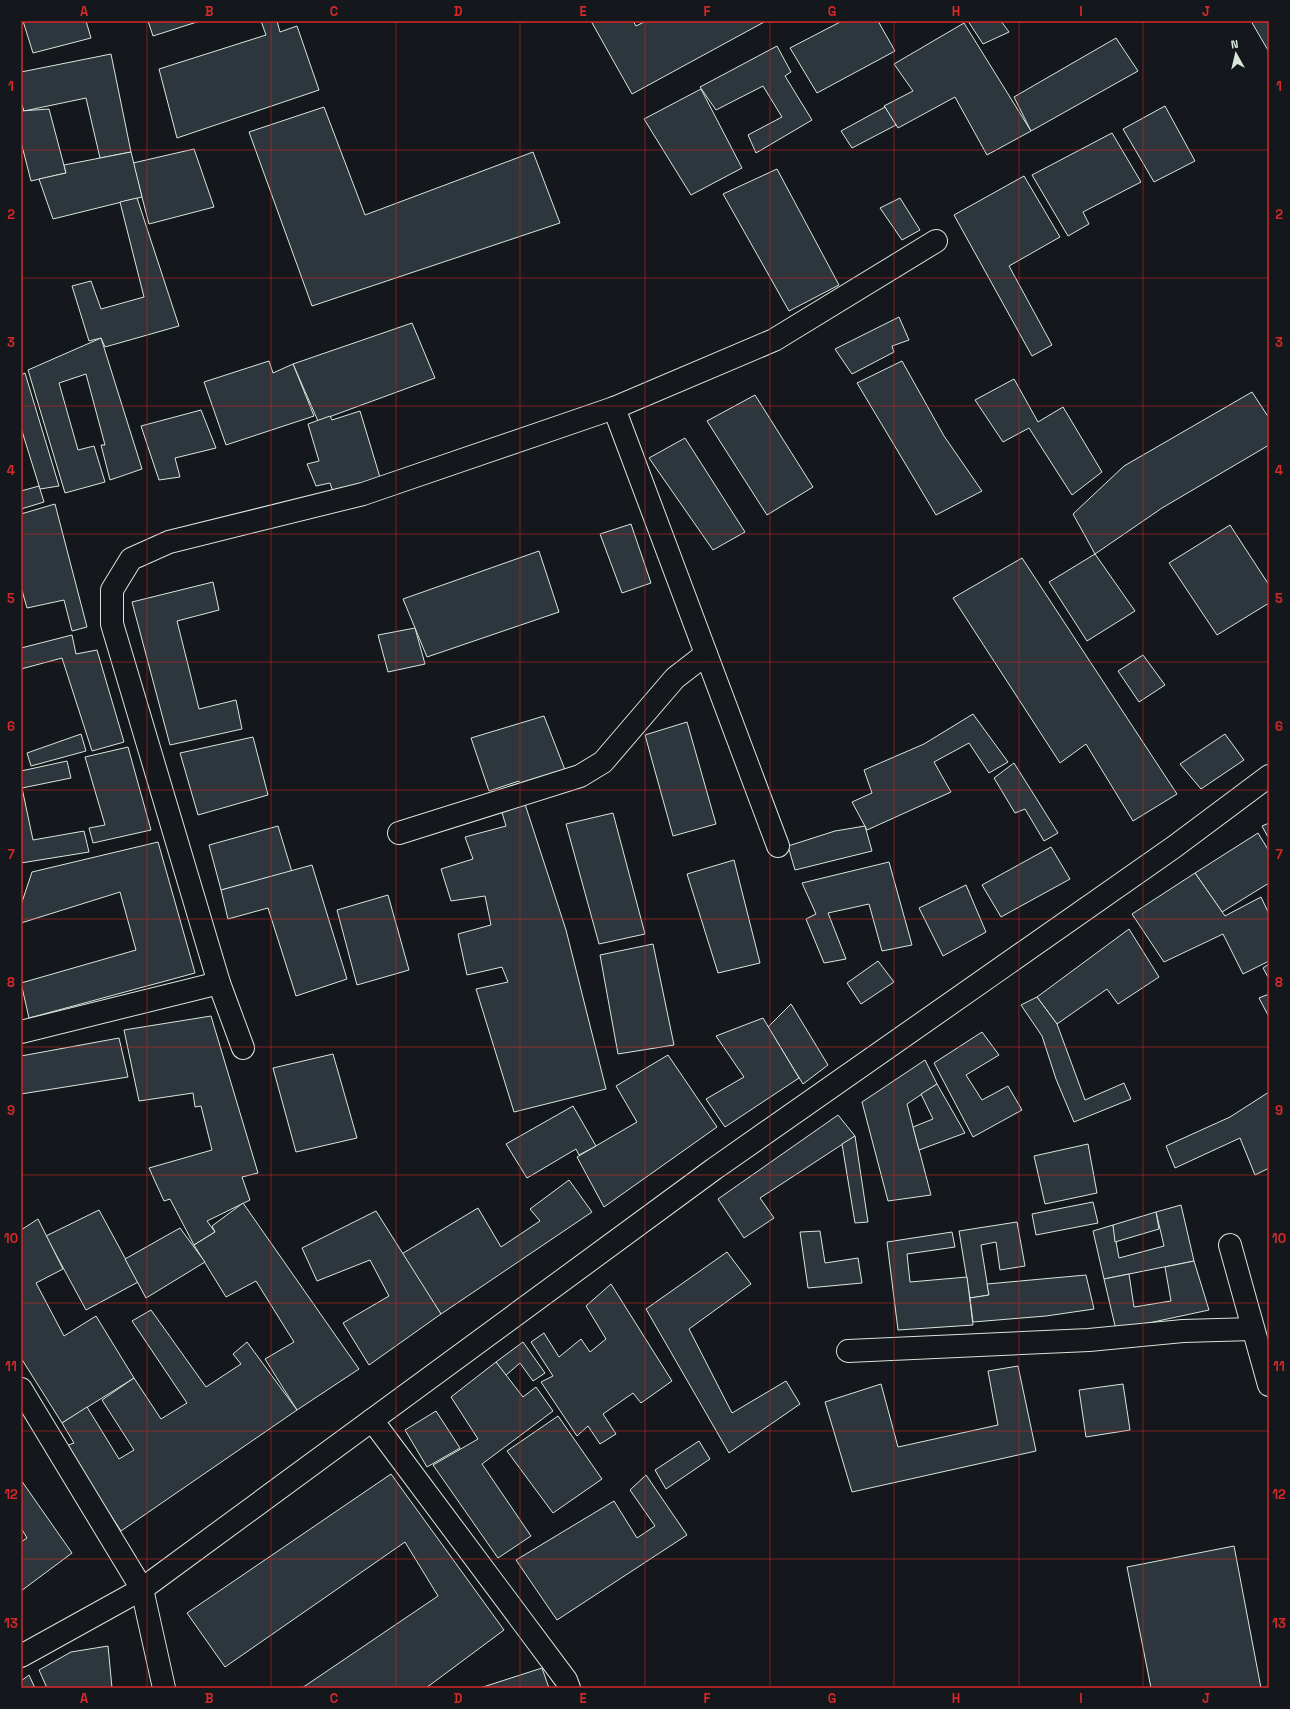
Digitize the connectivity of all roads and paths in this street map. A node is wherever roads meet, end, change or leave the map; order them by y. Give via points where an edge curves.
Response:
1 (936, 241) dead end
2 (614, 408) junction
3 (706, 654) junction
4 (1269, 776) edge
5 (399, 833) dead end
6 (778, 846) dead end
7 (219, 983) junction
8 (21, 1032) edge
9 (243, 1048) dead end
10 (1230, 1245) dead end
11 (1254, 1328) junction
12 (848, 1350) dead end
13 (1269, 1385) edge
14 (21, 1389) edge
15 (372, 1420) junction
16 (142, 1588) junction
17 (21, 1656) edge
18 (164, 1688) edge
19 (569, 1688) edge

1 - 2 street via 774,340
2 - 3 street
2 - 7 street via 363,494 169,542 131,559 112,590 112,624
3 - 5 street via 675,678 603,762 580,776
3 - 6 street
4 - 15 street via 1174,847 714,1169
7 - 8 street
7 - 9 street
10 - 11 street
11 - 12 street via 1183,1331 1089,1340
11 - 13 street
14 - 16 street
15 - 16 street
15 - 19 street via 566,1680
16 - 17 street
16 - 18 street

